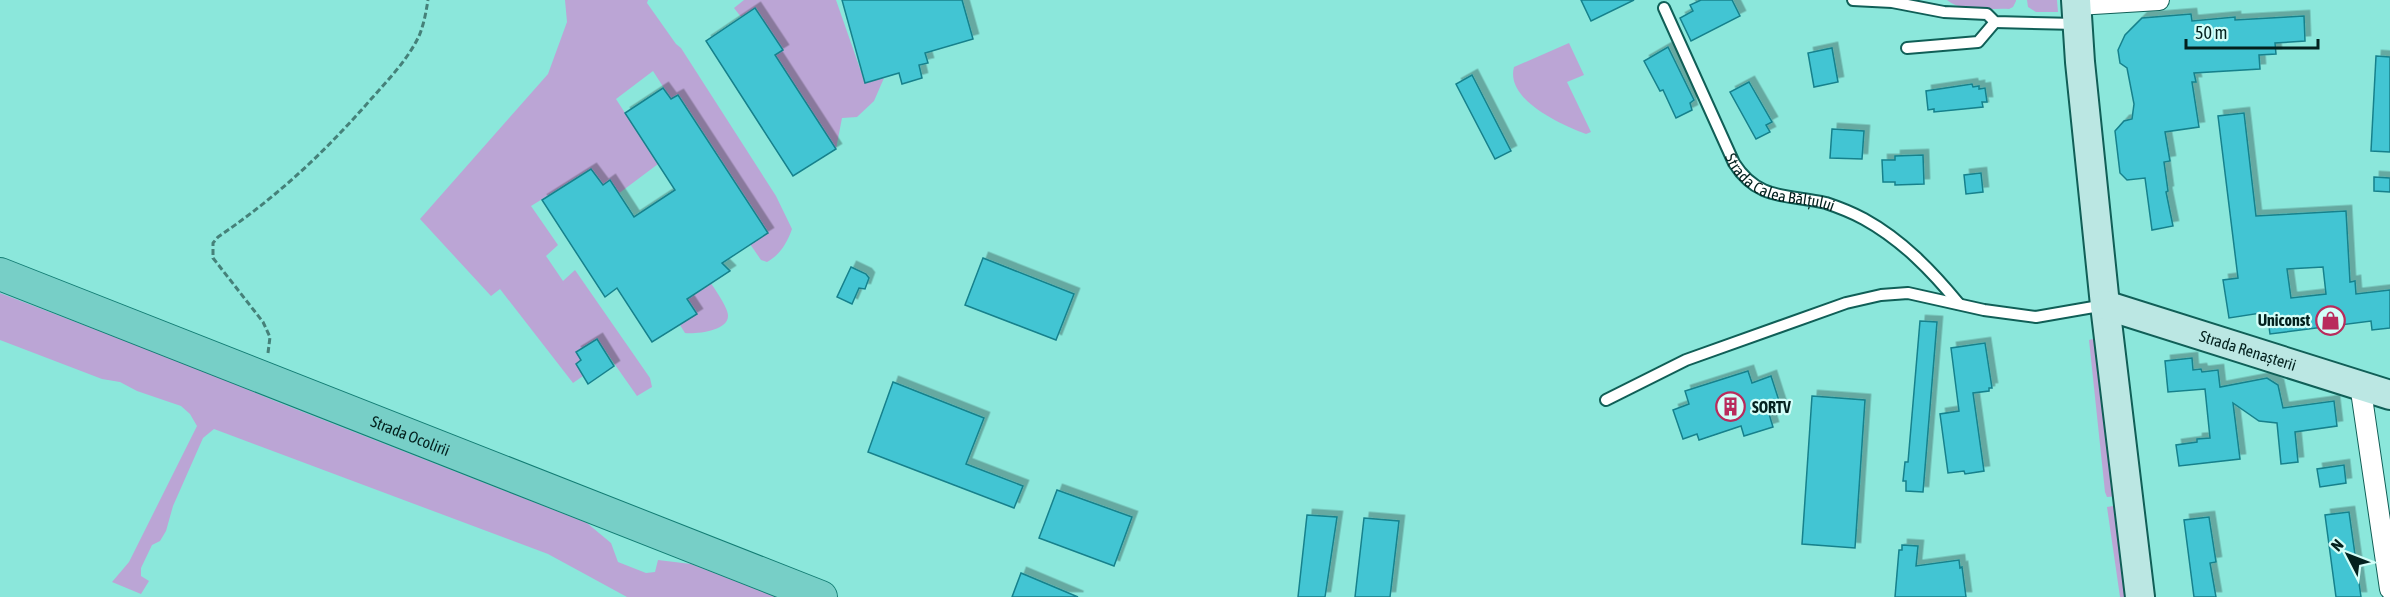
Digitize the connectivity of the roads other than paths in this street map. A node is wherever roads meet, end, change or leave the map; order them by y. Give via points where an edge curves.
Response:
1 (1853, 0) edge
2 (2159, 0) edge
3 (1664, 8) dead end
4 (2077, 10) edge
5 (1995, 22) junction
6 (1907, 48) dead end
7 (0, 274) edge
8 (1959, 304) junction
9 (2105, 305) junction
10 (2360, 384) junction
11 (2390, 394) edge
12 (1606, 400) dead end
13 (2390, 589) edge
14 (821, 597) edge
15 (2140, 597) edge

1 - 5 lane via 1988,14
2 - 4 street
3 - 8 lane, Strada Calea Bălțului via 1734,163 1748,182 1773,194 1828,204 1863,219 1887,233 1931,270
4 - 5 lane
4 - 9 main road
5 - 6 lane via 1978,42
7 - 14 main road, Strada Ocolirii
8 - 9 lane via 2036,317
8 - 12 lane via 1908,293 1846,303 1686,360
9 - 10 main road, Strada Renașterii
9 - 15 main road
10 - 11 main road, Strada Renașterii
10 - 13 street

